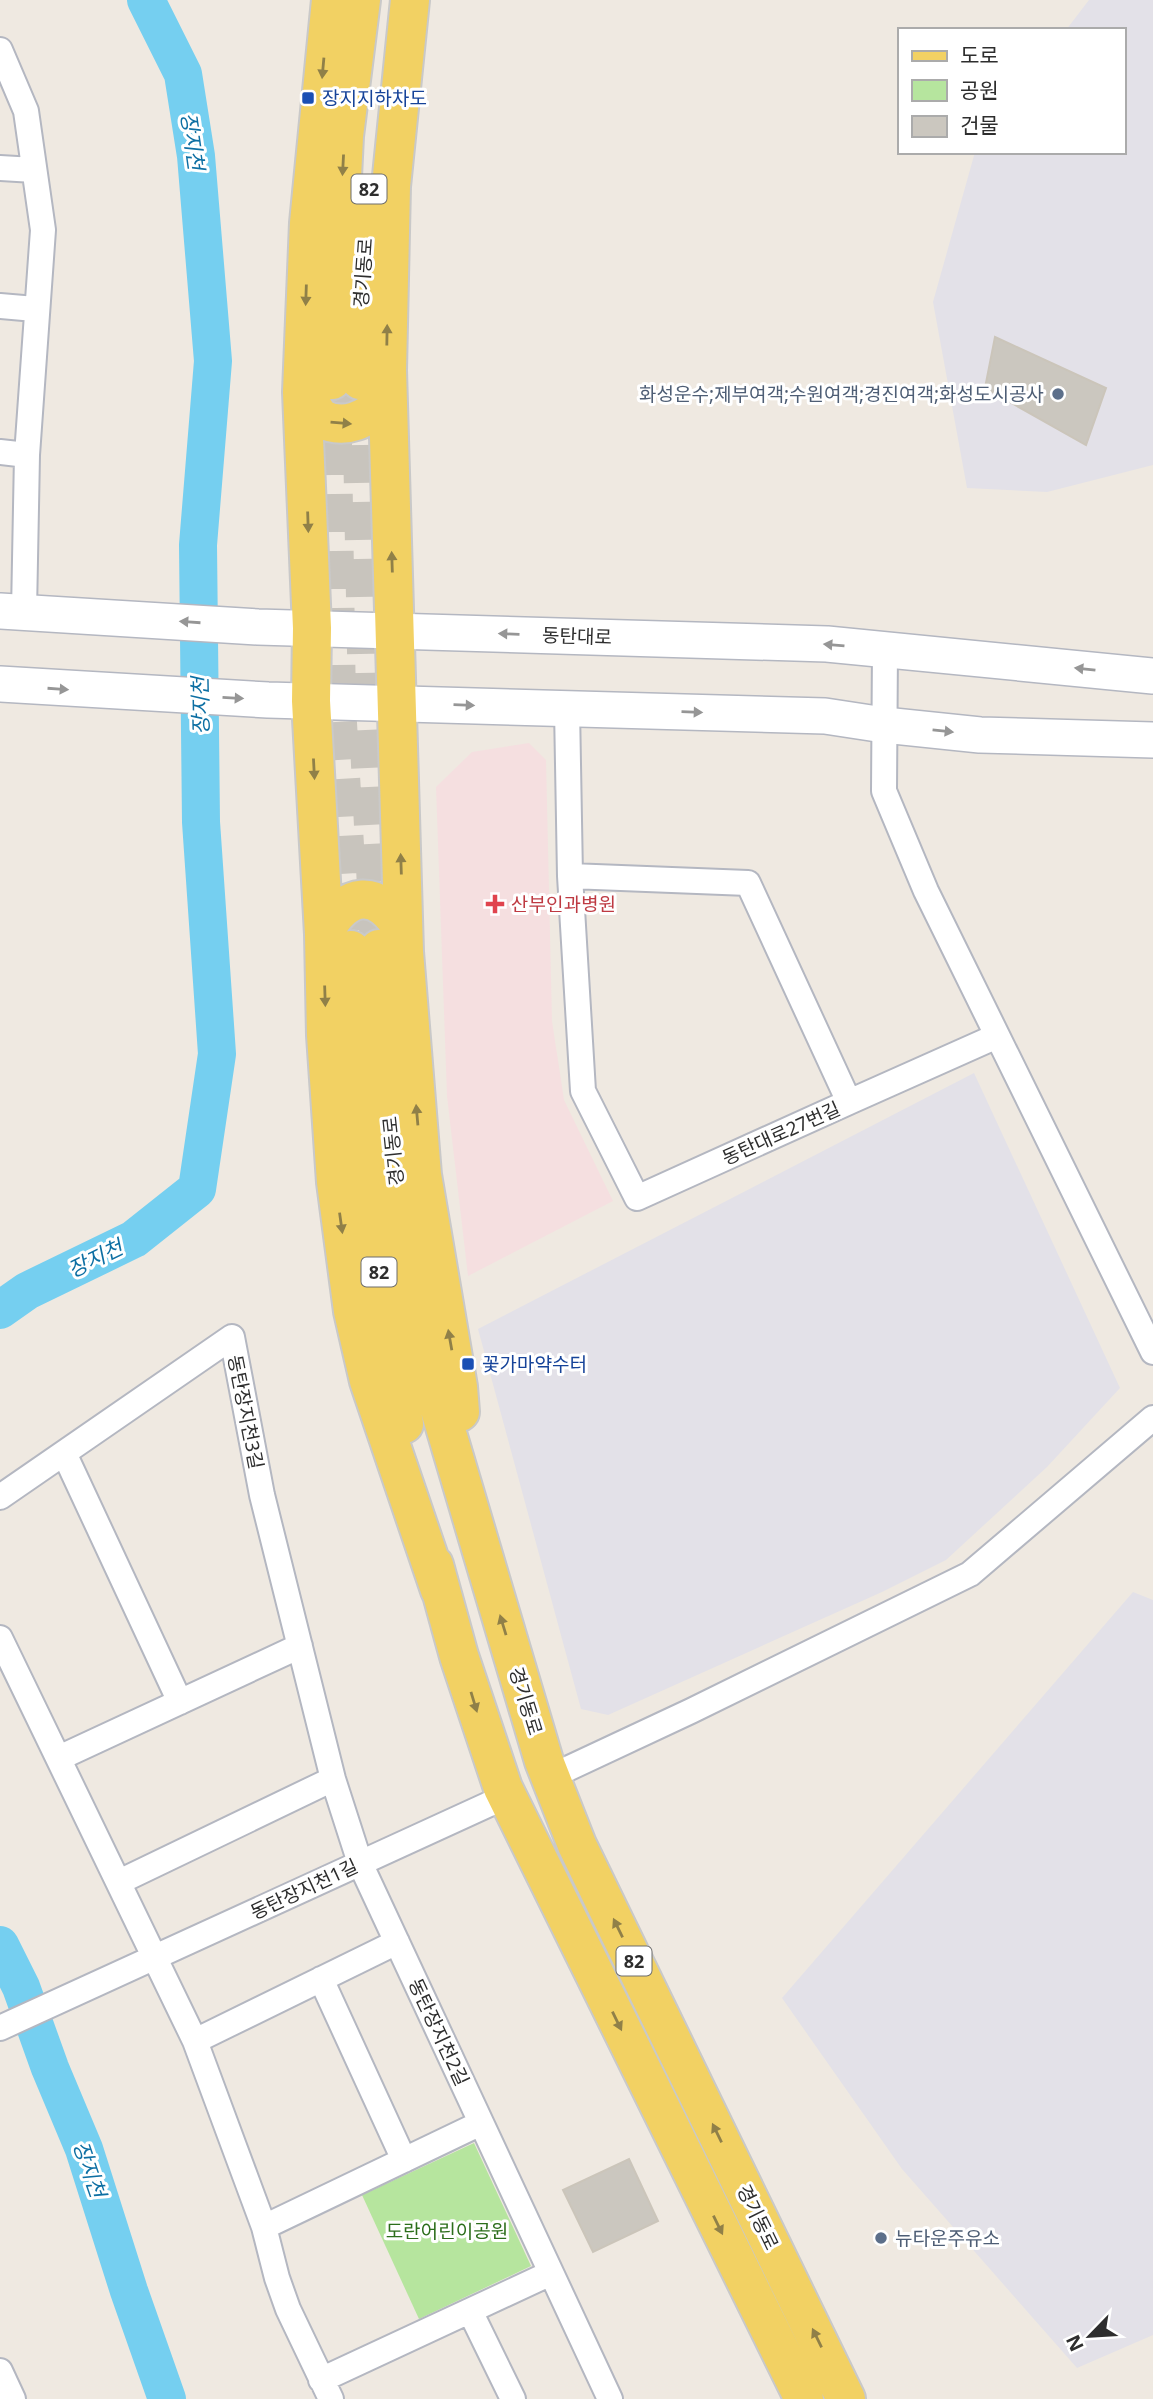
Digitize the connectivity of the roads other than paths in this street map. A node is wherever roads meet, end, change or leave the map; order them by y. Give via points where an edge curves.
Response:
1 (331, 0) edge
2 (361, 0) edge
3 (390, 0) edge
4 (410, 0) edge
5 (0, 50) edge
6 (0, 168) edge
7 (34, 170) junction
8 (0, 306) edge
9 (35, 309) junction
10 (345, 388) junction
11 (0, 452) edge
12 (27, 454) junction
13 (12, 611) edge
14 (312, 628) junction
15 (394, 631) junction
16 (885, 649) junction
17 (1153, 676) edge
18 (0, 684) edge
19 (311, 701) junction
20 (396, 704) junction
21 (568, 708) junction
22 (884, 725) junction
23 (1153, 740) edge
24 (570, 876) junction
25 (364, 941) junction
26 (997, 1035) junction
27 (849, 1102) junction
28 (1153, 1352) edge
29 (1153, 1418) edge
30 (64, 1453) junction
31 (0, 1497) edge
32 (0, 1638) edge
33 (300, 1646) junction
34 (180, 1702) junction
35 (59, 1758) junction
36 (550, 1777) junction
37 (333, 1779) junction
38 (507, 1796) junction
39 (360, 1863) junction
40 (119, 1882) junction
41 (397, 1942) junction
42 (156, 1957) junction
43 (321, 1979) junction
44 (0, 2028) edge
45 (195, 2041) junction
46 (481, 2123) junction
47 (404, 2160) junction
48 (264, 2227) junction
49 (551, 2273) junction
50 (470, 2311) junction
51 (0, 2371) edge
52 (326, 2390) edge
53 (13, 2399) edge
54 (513, 2399) edge
55 (610, 2399) edge
56 (804, 2399) edge
57 (846, 2399) edge

1 -> 10 main road via 309,223
2 -> 10 main road, 경기동로 / 82 via 344,136
3 - 10 main road, 경기동로 / 82
10 -> 4 main road via 391,186
5 - 7 street via 26,111
6 - 7 street
7 - 9 street via 43,230
8 - 9 street
9 - 12 street
10 -> 14 main road
15 -> 10 main road
11 - 12 street
12 - 13 street
14 -> 13 main road, 동탄대로
14 - 15 main road, 동탄대로
14 - 19 main road
16 -> 15 main road, 동탄대로
15 - 20 main road
17 -> 16 main road, 동탄대로
16 - 22 street
18 -> 19 main road
19 - 20 main road
19 -> 25 main road
20 -> 21 main road
25 -> 20 main road
21 -> 22 main road via 825,716
21 - 24 street, 동탄대로27번길
22 -> 23 main road via 980,735
22 - 26 street via 884,791 926,891
24 - 27 street, 동탄대로27번길 via 748,883
24 - 27 street, 동탄대로27번길 via 583,1091 637,1198
36 -> 25 main road, 경기동로 / 82 via 467,1505 458,1387 422,1175
25 -> 38 main road, 경기동로 / 82 via 326,1035 336,1182 353,1311 369,1381
26 - 27 street
26 - 28 street
29 - 36 street via 970,1574
30 - 31 street, 동탄장지천3길
30 - 33 street, 동탄장지천3길 via 232,1337 262,1495
30 - 34 street
32 - 35 street
33 - 34 street
33 - 37 street, 동탄장지천3길
34 - 35 street
35 - 40 street
57 -> 36 main road, 경기동로 / 82 via 577,1845
37 - 39 street, 동탄장지천3길
37 - 40 street
38 - 39 street, 동탄장지천1길
38 -> 56 main road, 경기동로 / 82
39 - 41 street, 동탄장지천2길
39 - 42 street, 동탄장지천1길
40 - 42 street
41 - 43 street
41 - 46 street, 동탄장지천2길
42 - 44 street, 동탄장지천1길
42 - 45 street
43 - 45 street
43 - 47 street
45 - 48 street
46 - 47 street
46 - 49 street, 동탄장지천2길
47 - 48 street
48 - 52 street via 277,2278
49 - 50 street
49 - 55 street, 동탄장지천2길
50 - 52 street
50 - 54 street
51 - 53 street

